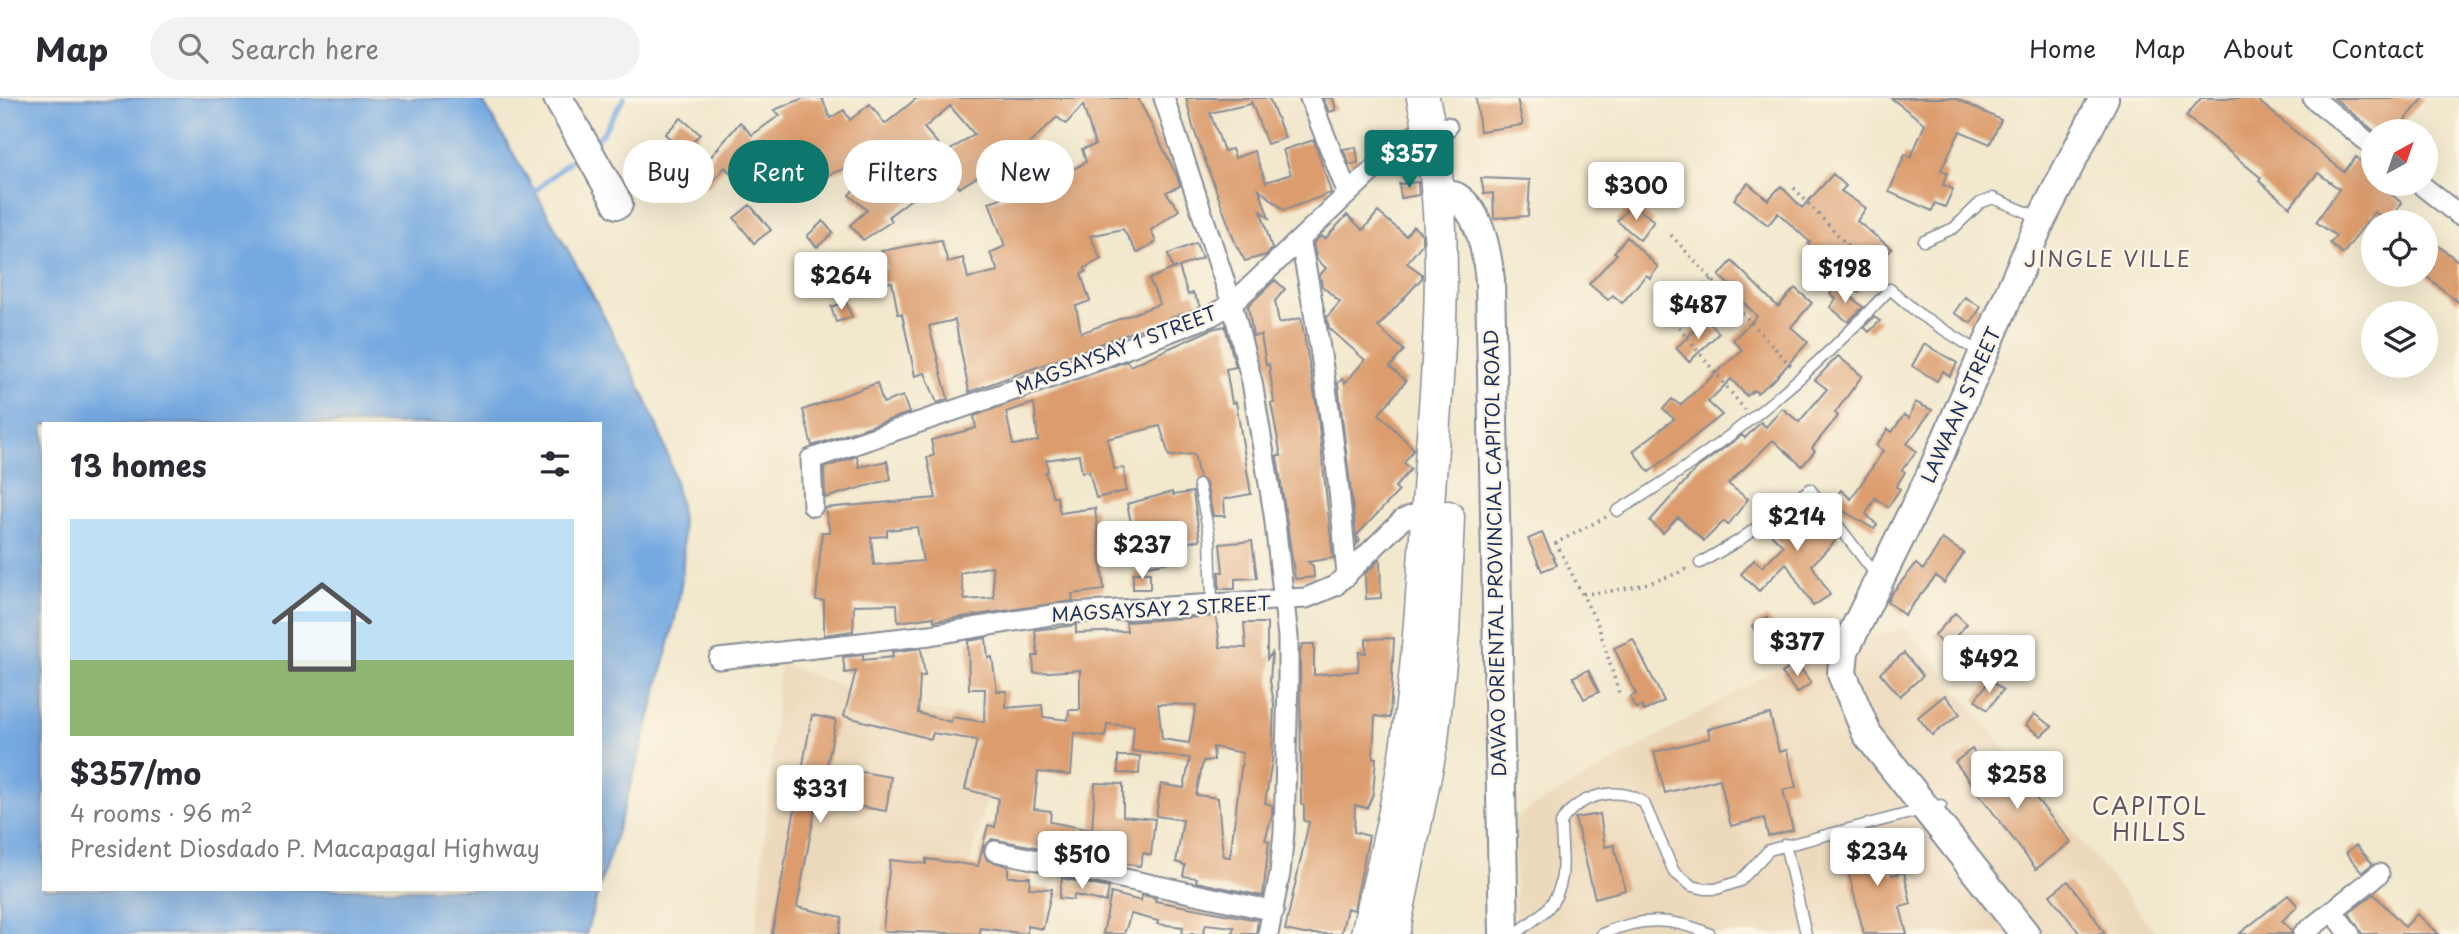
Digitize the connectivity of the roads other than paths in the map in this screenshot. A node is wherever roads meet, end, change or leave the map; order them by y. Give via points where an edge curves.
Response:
1 (1164, 98) edge
2 (1310, 98) edge
3 (2104, 98) edge
4 (2313, 98) edge
5 (558, 99) edge
6 (1435, 113) edge
7 (2361, 136) edge
8 (1447, 185) junction
9 (1348, 194) junction
10 (2435, 196) edge
11 (618, 204) dead end
12 (2459, 215) edge
13 (2042, 219) junction
14 (1300, 239) junction
15 (1924, 241) dead end
16 (1232, 304) junction
17 (1983, 354) junction
18 (1199, 485) dead end
19 (813, 506) dead end
20 (1438, 511) junction
21 (1617, 511) road end
22 (1700, 563) road end
23 (1347, 576) junction
24 (1879, 578) junction
25 (1284, 602) junction
26 (1212, 606) junction
27 (719, 659) dead end
28 (1934, 807) junction
29 (1786, 844) junction
30 (995, 851) dead end
31 (2379, 874) dead end
32 (1274, 911) junction
33 (2333, 912) junction
34 (2028, 931) edge
35 (1268, 934) edge
36 (1367, 934) edge
37 (1392, 934) edge
38 (1504, 934) edge
39 (1516, 934) edge
40 (1602, 934) edge
41 (1710, 934) edge
42 (1806, 934) edge
43 (2304, 934) edge
44 (2350, 934) edge

1 - 16 street
2 - 9 street
3 - 13 street, LAWAAN STREET
4 - 7 street
5 - 11 street
6 - 8 main road
6 - 9 street, MAGSAYSAY 1 STREET
8 - 20 main road
8 - 38 street, DAVAO ORIENTAL PROVINCIAL CAPITOL ROAD via 1476,225 1490,280
9 - 14 street, MAGSAYSAY 1 STREET
10 - 12 street
13 - 15 lane via 1993,198 1980,203 1954,228
13 - 17 street, LAWAAN STREET
14 - 16 street, MAGSAYSAY 1 STREET
14 - 23 street via 1322,346
16 - 19 street, MAGSAYSAY 1 STREET via 1191,326 811,459
16 - 25 street via 1252,382
17 - 21 lane via 1919,314 1890,289 1803,379 1754,420
17 - 24 street, LAWAAN STREET via 1924,490
18 - 26 lane via 1210,538
20 - 23 street, MAGSAYSAY 2 STREET via 1402,520
20 - 36 main road via 1399,795
20 - 37 main road via 1443,633 1432,741
22 - 24 lane via 1810,489
23 - 25 street, MAGSAYSAY 2 STREET via 1323,593
24 - 28 street, LAWAAN STREET via 1844,650 1842,674 1860,714 1878,726
25 - 26 street, MAGSAYSAY 2 STREET
25 - 32 street via 1288,648 1284,832
26 - 27 street, MAGSAYSAY 2 STREET via 1057,614 930,635
28 - 29 lane
28 - 34 street
29 - 39 lane via 1769,850 1740,881 1716,889 1692,887 1669,864 1644,803 1618,792 1596,797 1577,806 1561,822 1564,868 1558,891 1545,911
29 - 42 lane
30 - 32 street
31 - 33 street
32 - 35 street
33 - 43 street
33 - 44 street
40 - 41 lane via 1624,924 1661,919

